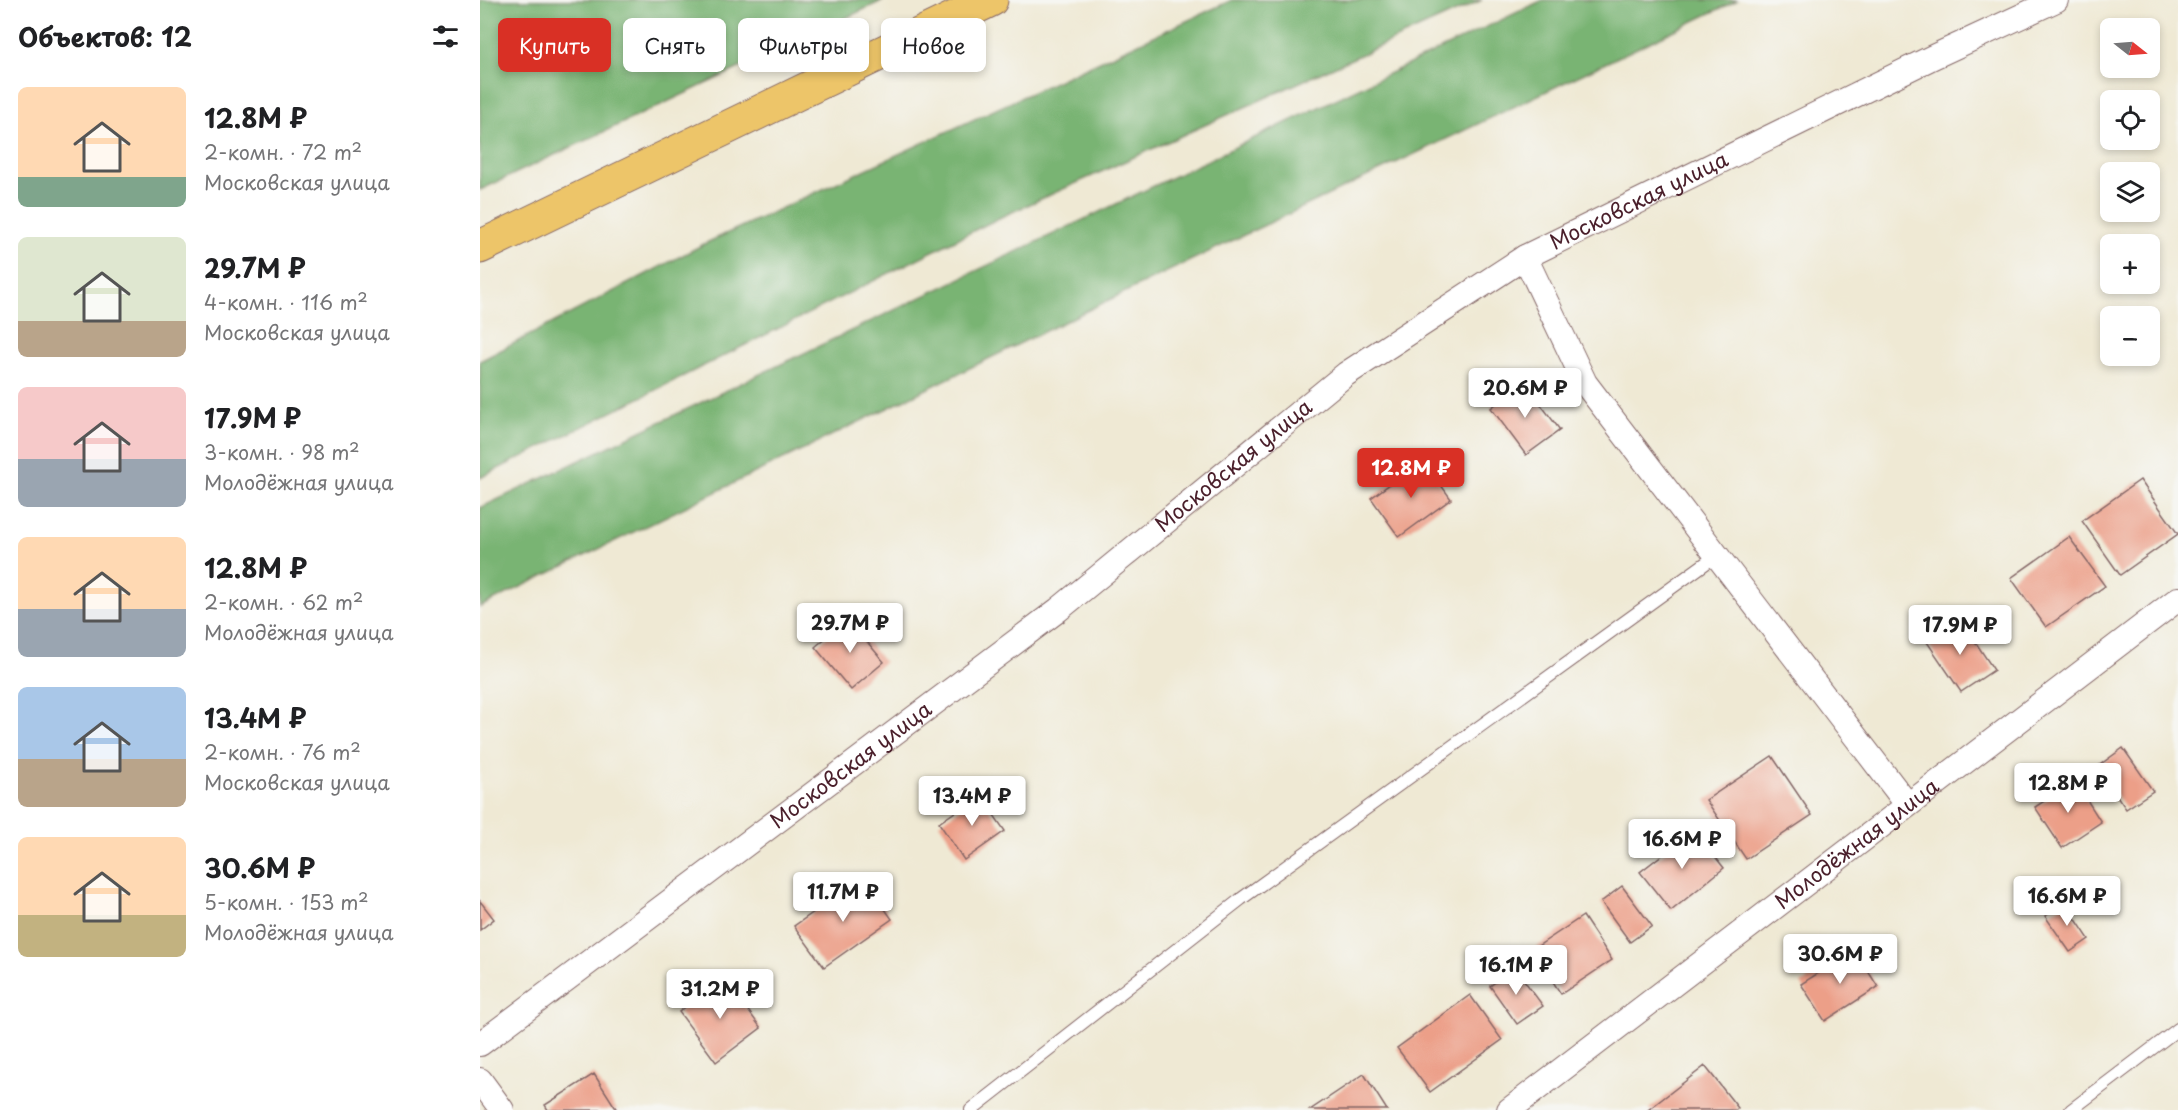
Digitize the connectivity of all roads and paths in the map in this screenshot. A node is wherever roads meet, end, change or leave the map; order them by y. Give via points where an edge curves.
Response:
1 (991, 0) edge
2 (2056, 0) edge
3 (480, 247) edge
4 (1525, 257) junction
5 (1717, 555) junction
6 (2178, 599) edge
7 (1907, 804) junction
8 (2178, 1029) edge
9 (480, 1044) edge
10 (480, 1080) edge
11 (501, 1110) edge
12 (971, 1110) edge
13 (1509, 1110) edge
14 (2071, 1110) edge

1 - 3 main road
2 - 4 street, Московская улица
4 - 5 street via 1585,383
4 - 9 street, Московская улица via 1346,374 1058,610
5 - 7 street
5 - 12 lane via 1241,899
6 - 7 street, Молодёжная улица
7 - 13 street, Молодёжная улица
8 - 14 lane
10 - 11 street

